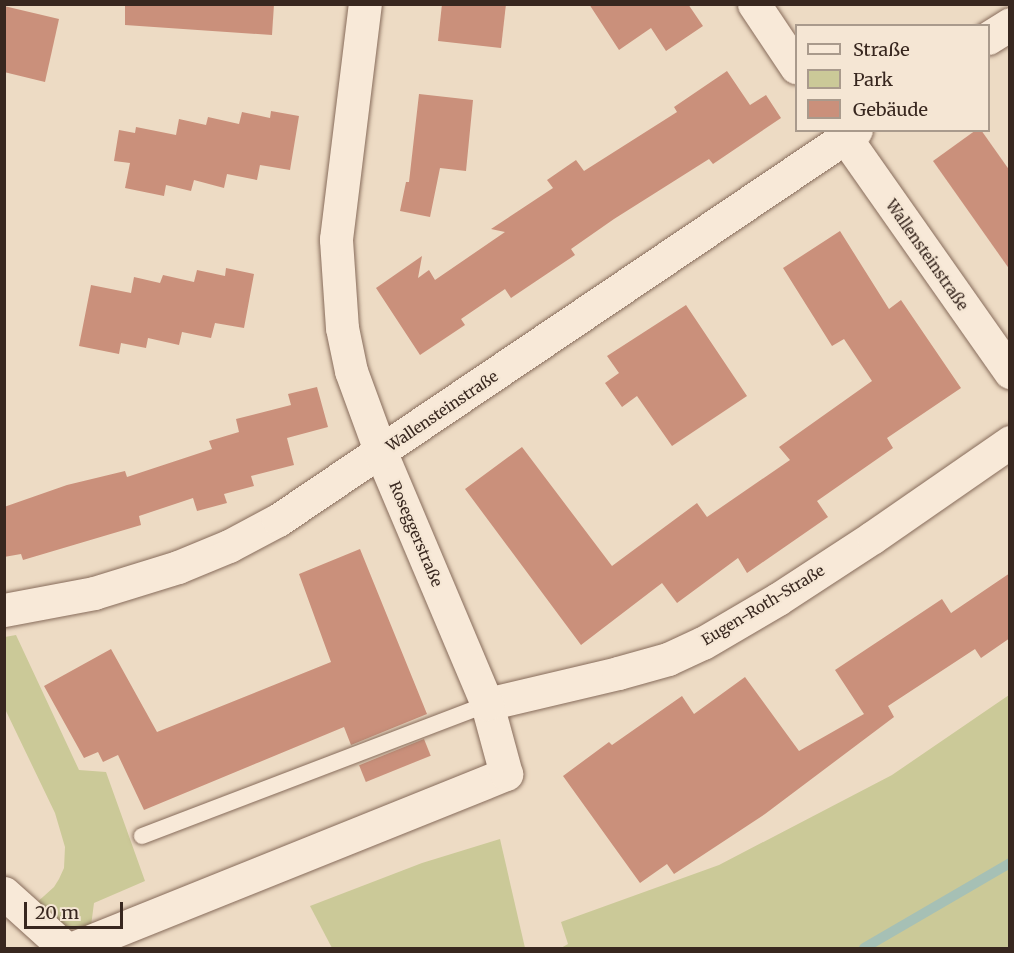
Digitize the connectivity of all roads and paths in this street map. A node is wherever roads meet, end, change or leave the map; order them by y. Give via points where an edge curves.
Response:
1 (365, 4) edge
2 (754, 4) edge
3 (1010, 24) edge
4 (990, 37) edge
5 (795, 66) edge
6 (847, 133) edge
7 (1010, 372) edge
8 (1010, 442) edge
9 (381, 453) junction
10 (4, 610) edge
11 (487, 704) junction
12 (142, 836) dead end
13 (4, 893) edge
14 (65, 948) edge
15 (73, 948) edge

1 - 9 street, Roseggerstraße via 336,240 337,287 351,371
2 - 5 street
3 - 4 street
6 - 7 street, Wallensteinstraße
6 - 9 street, Wallensteinstraße
8 - 11 street, Eugen-Roth-Straße via 854,549 703,643 618,673
9 - 10 street, Wallensteinstraße via 278,520 229,546 178,567 94,593
9 - 11 street, Roseggerstraße
11 - 12 lane
11 - 15 street, Roseggerstraße via 506,774
13 - 14 street

